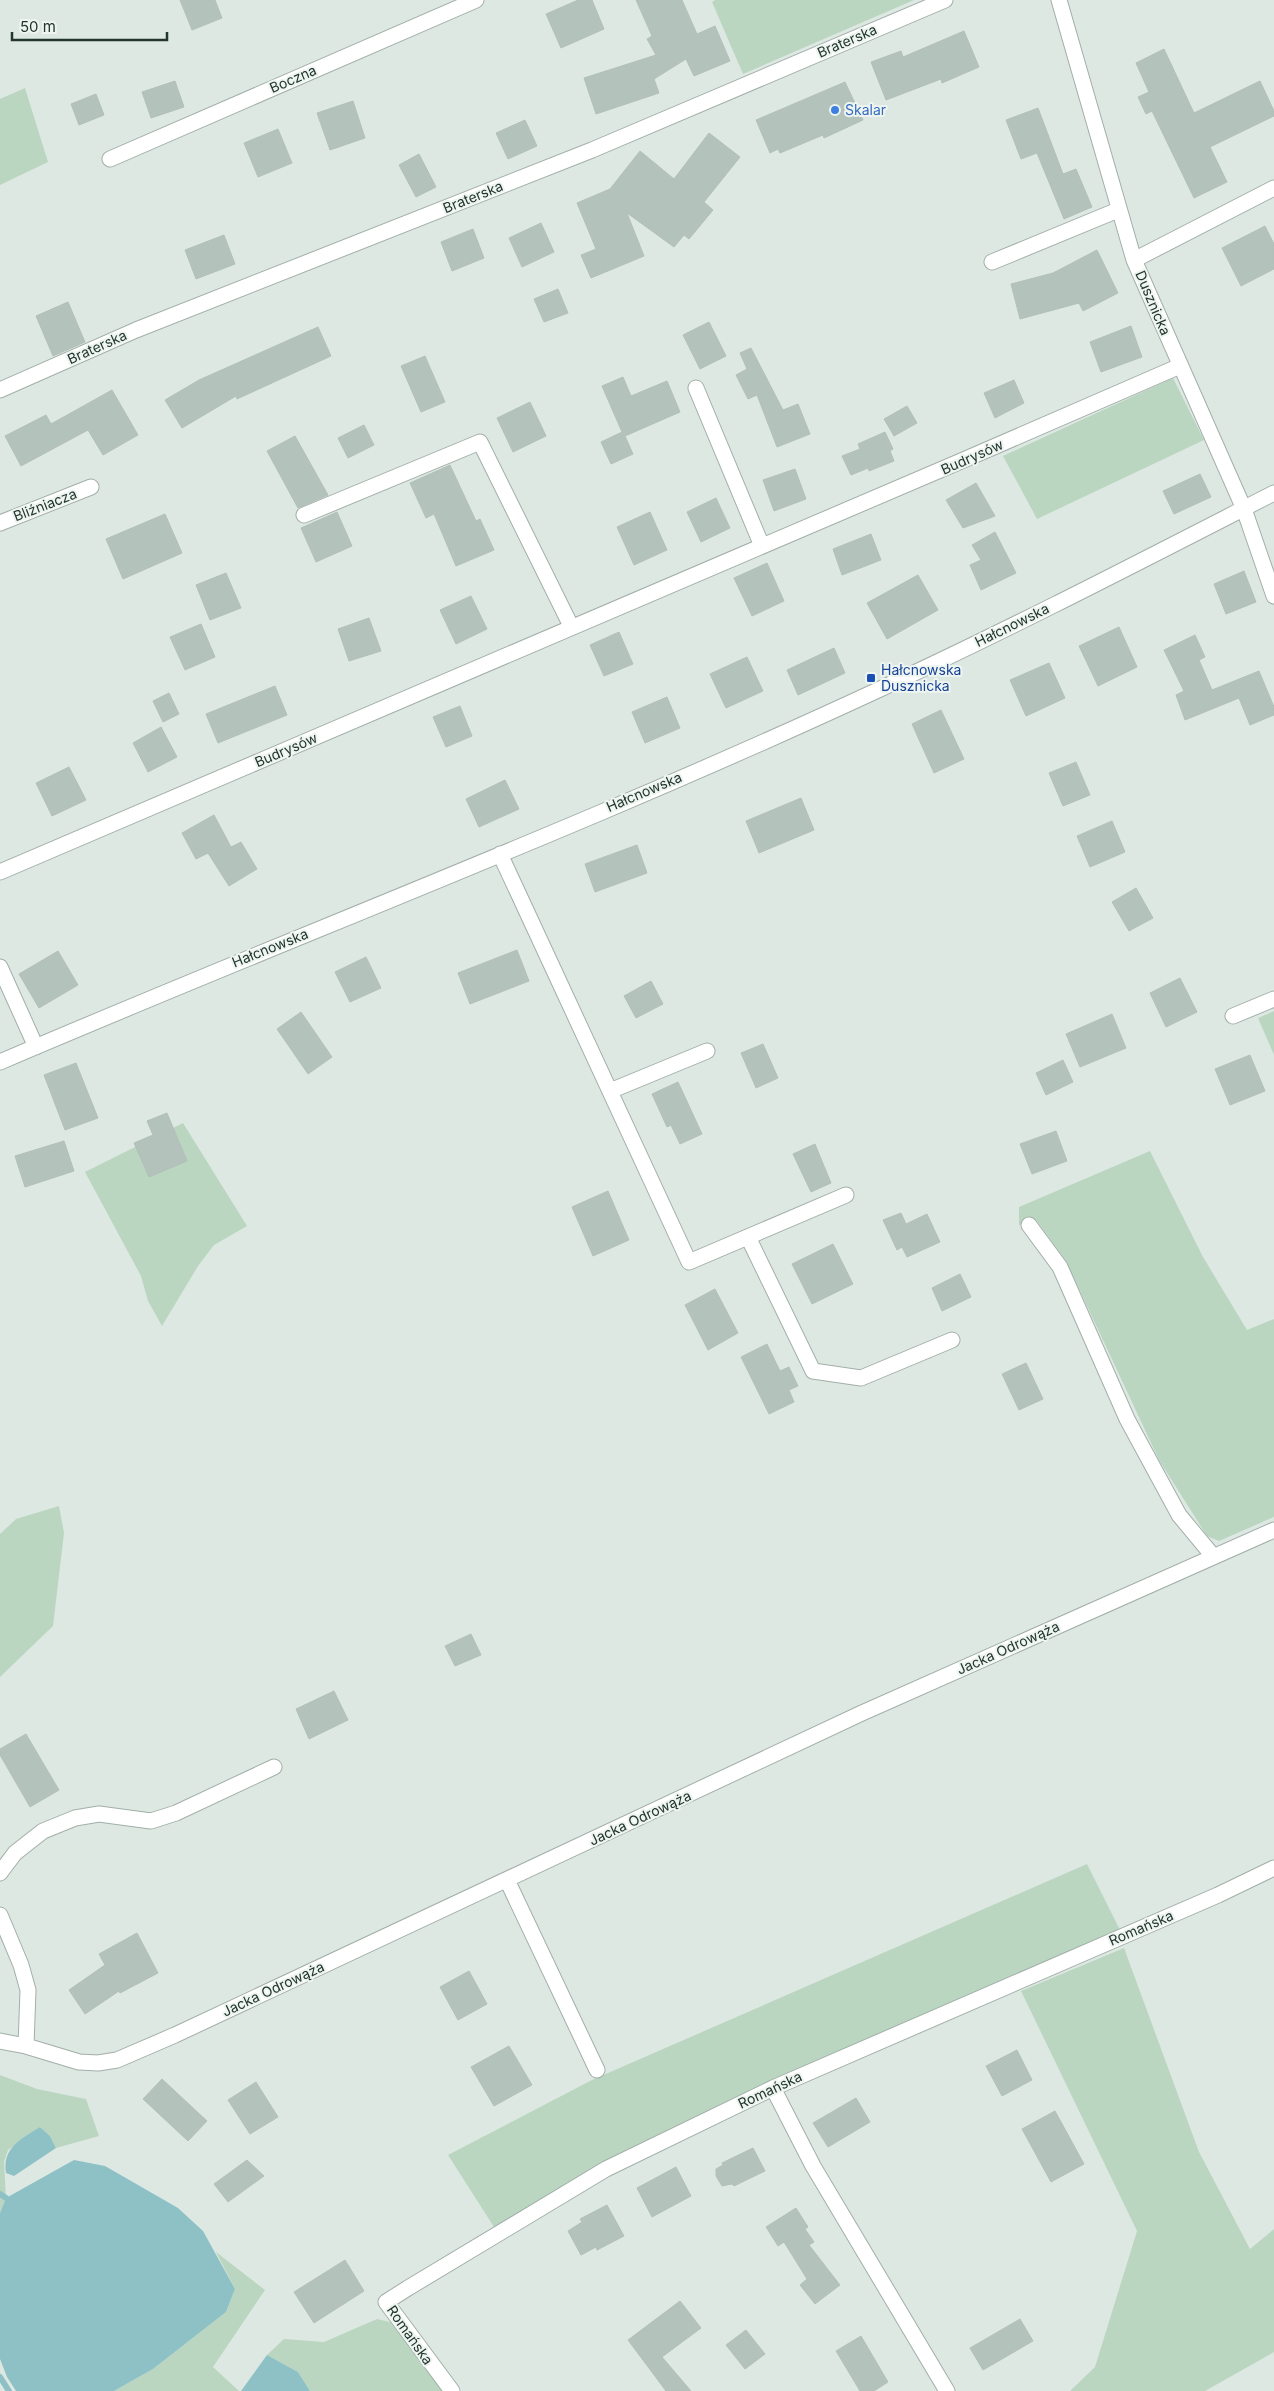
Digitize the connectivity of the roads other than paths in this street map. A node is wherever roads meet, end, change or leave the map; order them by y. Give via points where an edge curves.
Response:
1 (476, 0) edge
2 (945, 0) edge
3 (1059, 0) edge
4 (455, 4) edge
5 (110, 159) dead end
6 (1274, 188) edge
7 (1118, 210) junction
8 (1134, 260) junction
9 (992, 262) dead end
10 (1180, 366) junction
11 (696, 388) dead end
12 (0, 390) edge
13 (91, 487) dead end
14 (1274, 493) edge
15 (1244, 509) junction
16 (304, 515) dead end
17 (0, 523) edge
18 (762, 546) junction
19 (1274, 596) edge
20 (571, 626) junction
21 (500, 854) junction
22 (0, 872) edge
23 (0, 967) edge
24 (1274, 999) edge
25 (1233, 1016) dead end
26 (36, 1046) junction
27 (707, 1051) dead end
28 (0, 1062) edge
29 (610, 1091) junction
30 (846, 1195) dead end
31 (1029, 1225) dead end
32 (748, 1237) junction
33 (952, 1340) dead end
34 (1274, 1530) edge
35 (1213, 1556) junction
36 (274, 1767) dead end
37 (1274, 1868) edge
38 (0, 1873) edge
39 (507, 1880) junction
40 (0, 1916) edge
41 (0, 2041) edge
42 (26, 2046) junction
43 (597, 2070) dead end
44 (773, 2088) junction
45 (452, 2391) edge
46 (947, 2391) edge

1 - 4 street, Boczna
2 - 12 street, Braterska via 592,150 136,330
3 - 7 street, Dusznicka
4 - 5 street, Boczna
6 - 8 street
7 - 8 street, Dusznicka
7 - 9 street
8 - 10 street, Dusznicka
10 - 15 street, Dusznicka
10 - 18 street, Budrysów
11 - 18 street
13 - 17 street, Bliźniacza
14 - 15 street, Hałcnowska
15 - 19 street, Dusznicka
15 - 21 street, Hałcnowska via 876,691
16 - 20 street via 480,442
18 - 20 street, Budrysów
20 - 22 street, Budrysów
21 - 26 street, Hałcnowska
21 - 29 street
23 - 26 street
24 - 25 street
26 - 28 street, Hałcnowska
27 - 29 street
29 - 32 street via 689,1262
30 - 32 street
31 - 35 street via 1060,1267 1127,1419 1179,1515
32 - 33 street via 813,1371 861,1378
34 - 35 street, Jacka Odrowąża
35 - 39 street, Jacka Odrowąża via 862,1714
36 - 38 street via 176,1813 151,1821 99,1814 75,1818 43,1831 15,1853
37 - 44 street, Romańska
39 - 42 street, Jacka Odrowąża via 117,2060 79,2062
39 - 43 street
40 - 42 street via 28,1990
41 - 42 street, Jacka Odrowąża
44 - 45 street, Romańska via 606,2169 386,2302
44 - 46 street via 813,2166

